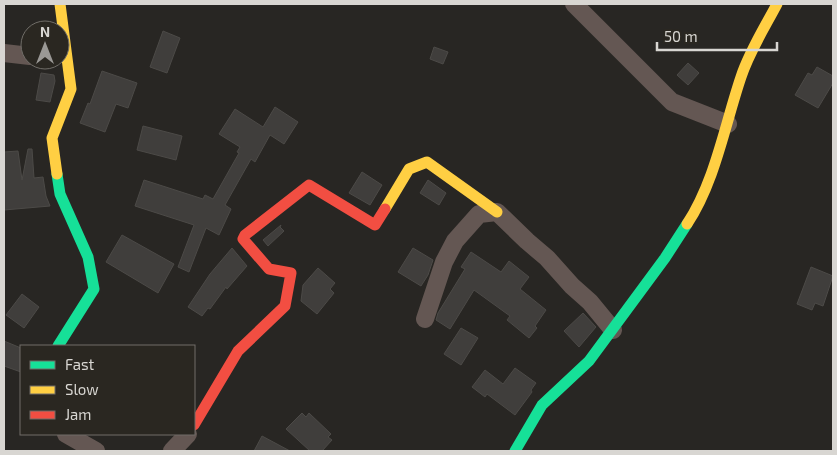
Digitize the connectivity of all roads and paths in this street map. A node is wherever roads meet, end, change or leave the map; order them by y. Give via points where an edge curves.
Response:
1 (60, 4) edge
2 (574, 4) edge
3 (777, 4) edge
4 (61, 20) edge
5 (4, 53) edge
6 (20, 55) edge
7 (66, 70) edge
8 (728, 124) junction
9 (497, 212) junction
10 (425, 319) dead end
11 (613, 330) junction
12 (59, 345) edge
13 (195, 423) edge
14 (68, 435) edge
15 (187, 435) edge
16 (96, 451) edge
17 (172, 451) edge
18 (515, 451) edge

1 - 4 street
2 - 8 street via 672,102
3 - 8 street via 742,74
5 - 6 street
7 - 12 street via 71,89 52,138 60,194 88,256 94,288
8 - 11 street via 694,214
9 - 10 street via 479,214 455,240
9 - 11 street via 547,258
9 - 13 street via 427,162 409,168 375,225 308,185 243,239 269,268 291,273 285,306 238,351
11 - 18 street via 589,361 542,405
14 - 16 street
15 - 17 street

